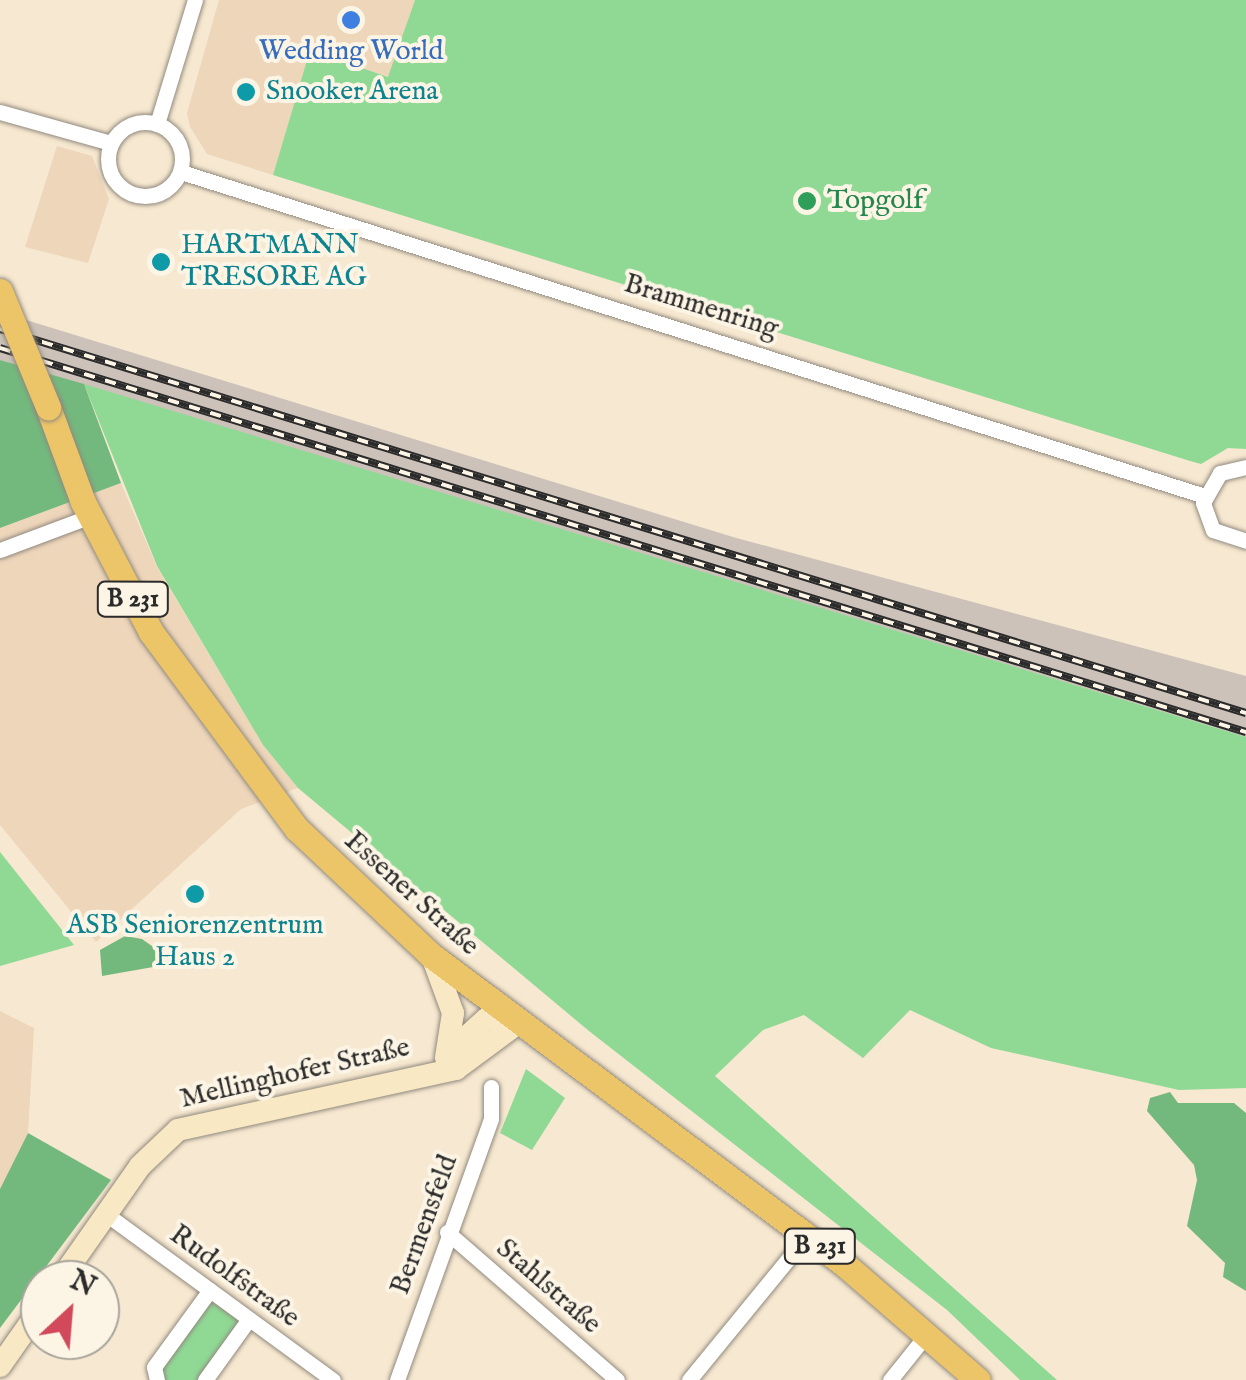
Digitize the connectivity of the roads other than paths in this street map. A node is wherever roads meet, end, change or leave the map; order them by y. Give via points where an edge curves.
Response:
1 (195, 0) edge
2 (0, 112) edge
3 (157, 124) junction
4 (112, 143) junction
5 (181, 172) junction
6 (0, 290) edge
7 (1246, 467) edge
8 (1205, 496) junction
9 (91, 516) junction
10 (1246, 541) edge
11 (0, 550) edge
12 (432, 956) junction
13 (518, 1024) junction
14 (450, 1052) junction
15 (425, 1076) junction
16 (491, 1086) dead end
17 (106, 1214) junction
18 (447, 1232) junction
19 (807, 1236) junction
20 (74, 1260) edge
21 (210, 1290) junction
22 (249, 1319) junction
23 (927, 1334) junction
24 (20, 1337) edge
25 (0, 1366) edge
26 (157, 1380) edge
27 (204, 1380) edge
28 (333, 1380) edge
29 (397, 1380) edge
30 (618, 1380) edge
31 (689, 1380) edge
32 (890, 1380) edge
33 (978, 1380) edge

1 - 3 street
2 - 4 street
3 - 4 street via 128,126
3 - 5 street via 178,142
4 - 5 street via 112,174 129,192 157,194
5 - 8 street, Brammenring
6 - 9 main road, Essener Straße / B 231, bridge
7 - 8 street via 1220,473
8 - 10 street via 1213,530
9 - 11 street
9 - 12 main road, Essener Straße / B 231 via 161,648 256,782 337,870
12 - 13 main road, Essener Straße / B 231
12 - 14 main road via 453,1012
13 - 14 main road, Mellinghofer Straße via 486,1019
13 - 15 main road, Mellinghofer Straße via 463,1066
13 - 19 main road, Essener Straße / B 231
14 - 15 main road
15 - 17 main road, Mellinghofer Straße via 184,1127 150,1153
16 - 18 street, Bermensfeld via 490,1119
17 - 20 main road, Mellinghofer Straße
17 - 21 street, Rudolfstraße
18 - 29 street, Bermensfeld
18 - 30 street, Stahlstraße
19 - 23 main road, Essener Straße / B 231
19 - 31 street
21 - 22 street, Rudolfstraße
21 - 26 street via 153,1369
22 - 27 street
22 - 28 street, Rudolfstraße
23 - 32 street
23 - 33 main road, Essener Straße / B 231
24 - 25 main road

